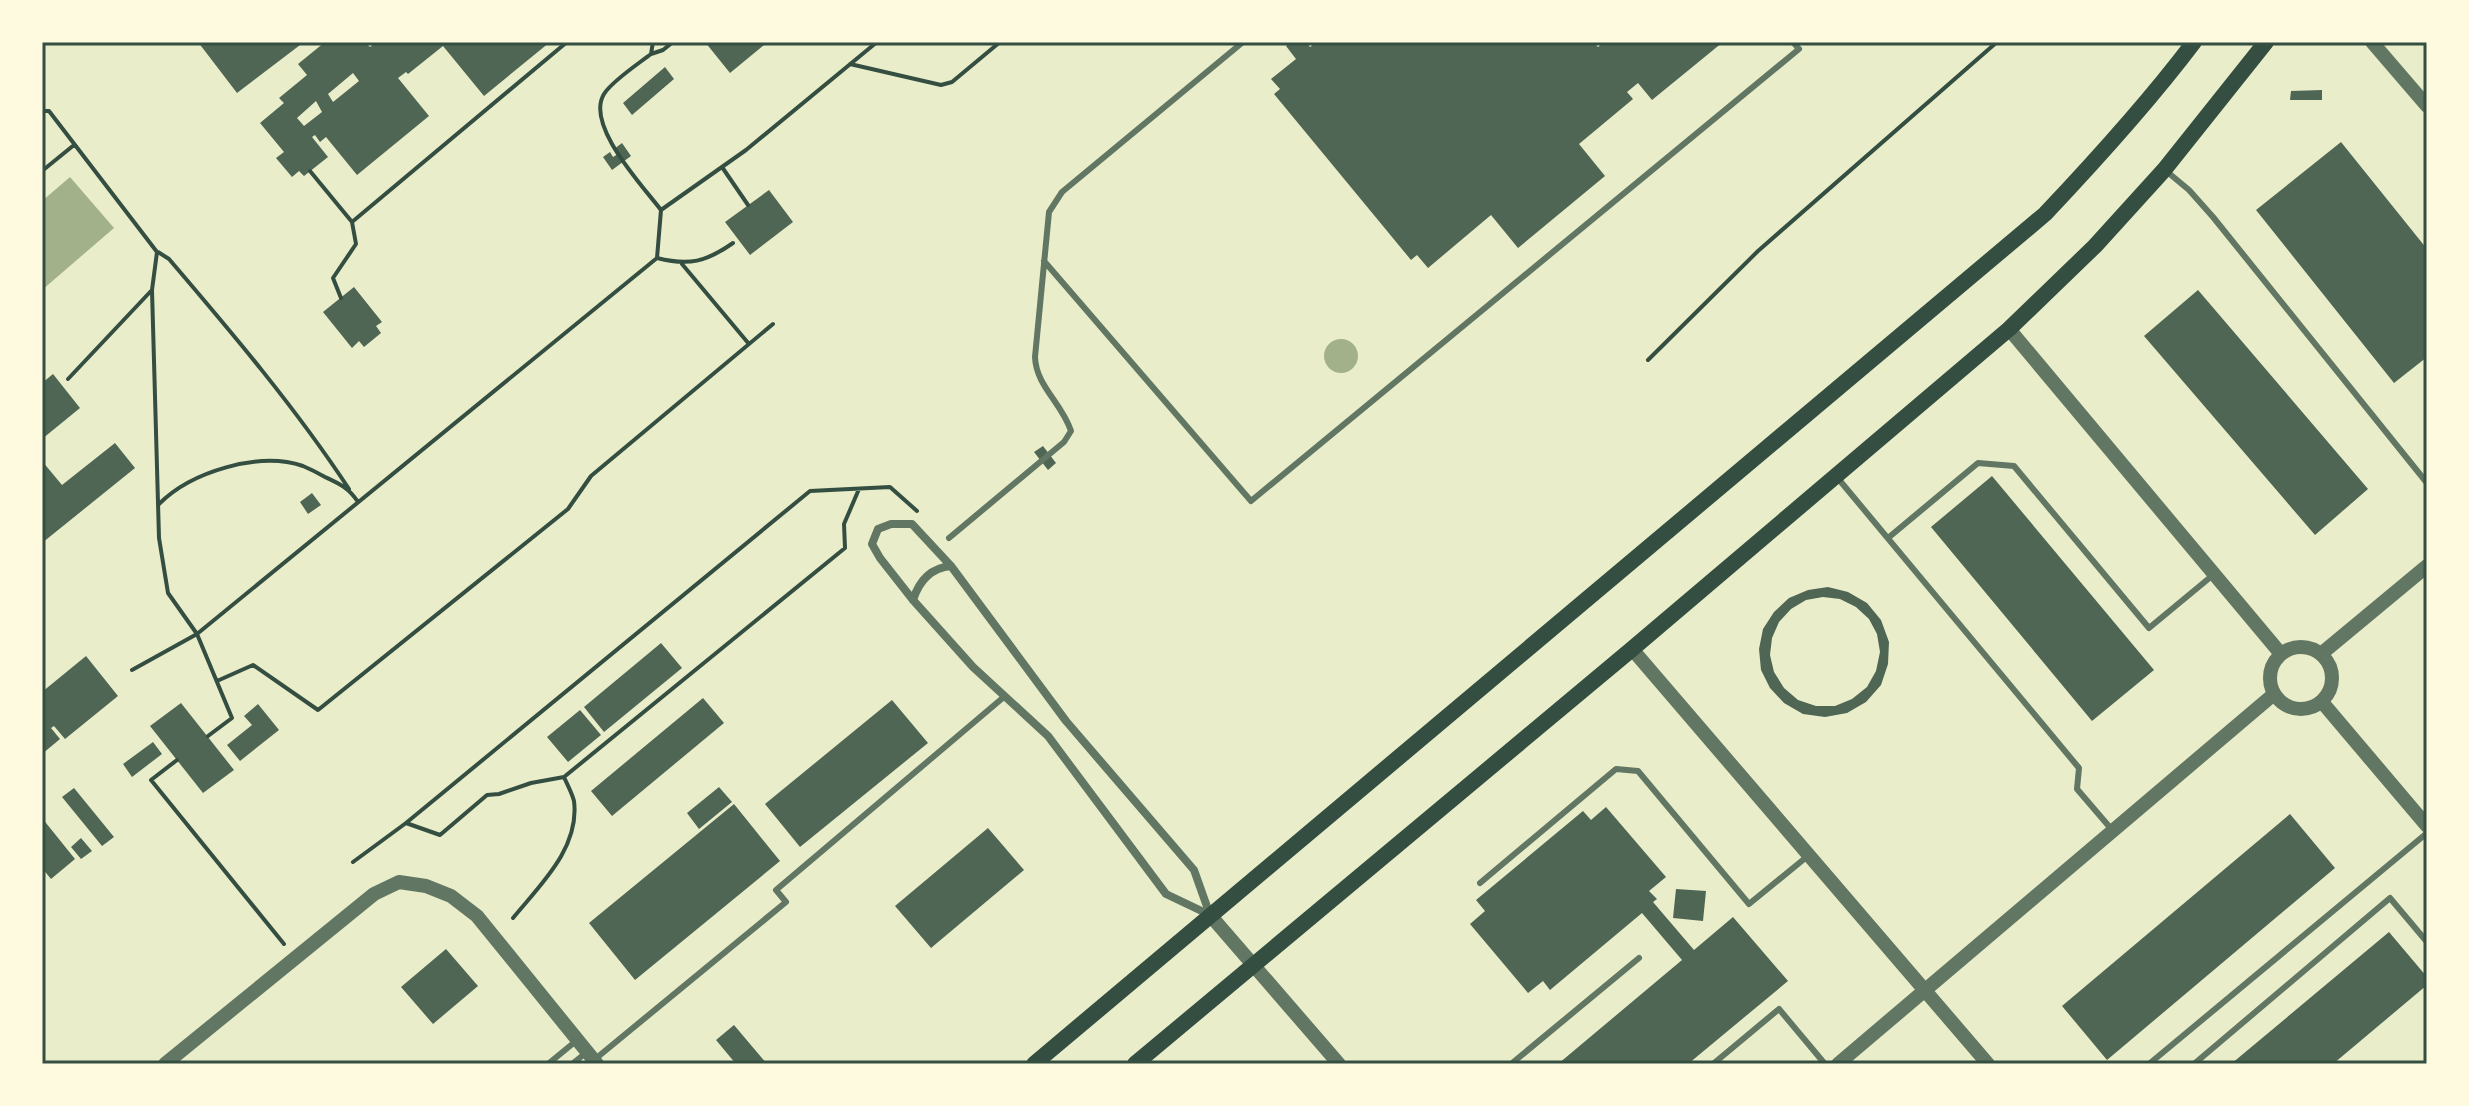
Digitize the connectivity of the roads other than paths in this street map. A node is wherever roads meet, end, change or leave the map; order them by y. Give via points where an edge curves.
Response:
1 (1243, 42) edge
2 (1793, 42) edge
3 (2194, 42) edge
4 (2266, 42) edge
5 (2372, 42) edge
6 (2427, 106) edge
7 (2164, 170) junction
8 (1044, 261) junction
9 (2009, 329) junction
10 (1836, 476) junction
11 (2427, 483) edge
12 (949, 538) dead end
13 (1888, 538) junction
14 (951, 566) junction
15 (2427, 566) edge
16 (2215, 574) junction
17 (913, 600) junction
18 (1632, 649) junction
19 (2281, 654) junction
20 (2321, 654) junction
21 (2274, 694) junction
22 (1006, 695) junction
23 (2322, 702) junction
24 (2427, 826) edge
25 (2113, 831) junction
26 (2427, 833) edge
27 (1809, 855) junction
28 (1480, 883) dead end
29 (1210, 915) junction
30 (2427, 942) edge
31 (1639, 958) dead end
32 (1253, 963) junction
33 (1926, 990) junction
34 (589, 1054) edge
35 (165, 1064) edge
36 (548, 1064) edge
37 (572, 1064) edge
38 (1034, 1064) edge
39 (1135, 1064) edge
40 (1339, 1064) edge
41 (1511, 1064) edge
42 (1713, 1064) edge
43 (1825, 1064) edge
44 (1838, 1064) edge
45 (1988, 1064) edge
46 (2149, 1064) edge
47 (2194, 1064) edge

1 - 8 lane via 1062,192 1049,212
2 - 8 lane via 1799,49 1251,501
3 - 29 main road via 2045,214
4 - 7 main road
5 - 6 street
7 - 9 main road
7 - 11 lane via 2213,217
8 - 12 lane via 1036,375 1071,431
9 - 10 main road
9 - 16 street
10 - 13 lane
10 - 18 main road
13 - 16 lane via 1978,463 2014,466 2149,628
13 - 25 lane via 2079,768 2077,789
14 - 17 street via 940,567 919,582
14 - 17 street via 912,524 878,529 872,544
14 - 29 street via 1066,721 1194,870
15 - 20 street
16 - 19 street
17 - 22 street
18 - 27 street
18 - 32 main road
19 - 20 street via 2301,647
19 - 21 street via 2271,668
20 - 23 street via 2332,672
21 - 23 street via 2296,709
21 - 25 street
22 - 29 street via 1048,736 1166,894
22 - 34 lane via 776,890 786,902
23 - 24 street
25 - 33 street
26 - 46 lane
27 - 28 lane via 1749,904 1638,771 1616,769
27 - 33 street
29 - 32 street
29 - 38 main road
30 - 47 lane via 2390,898
31 - 41 lane
32 - 39 main road
32 - 40 street
33 - 44 street
33 - 45 street
34 - 35 street via 477,916 451,896 399,882 374,894
34 - 36 lane
34 - 37 lane
42 - 43 lane via 1779,1009

